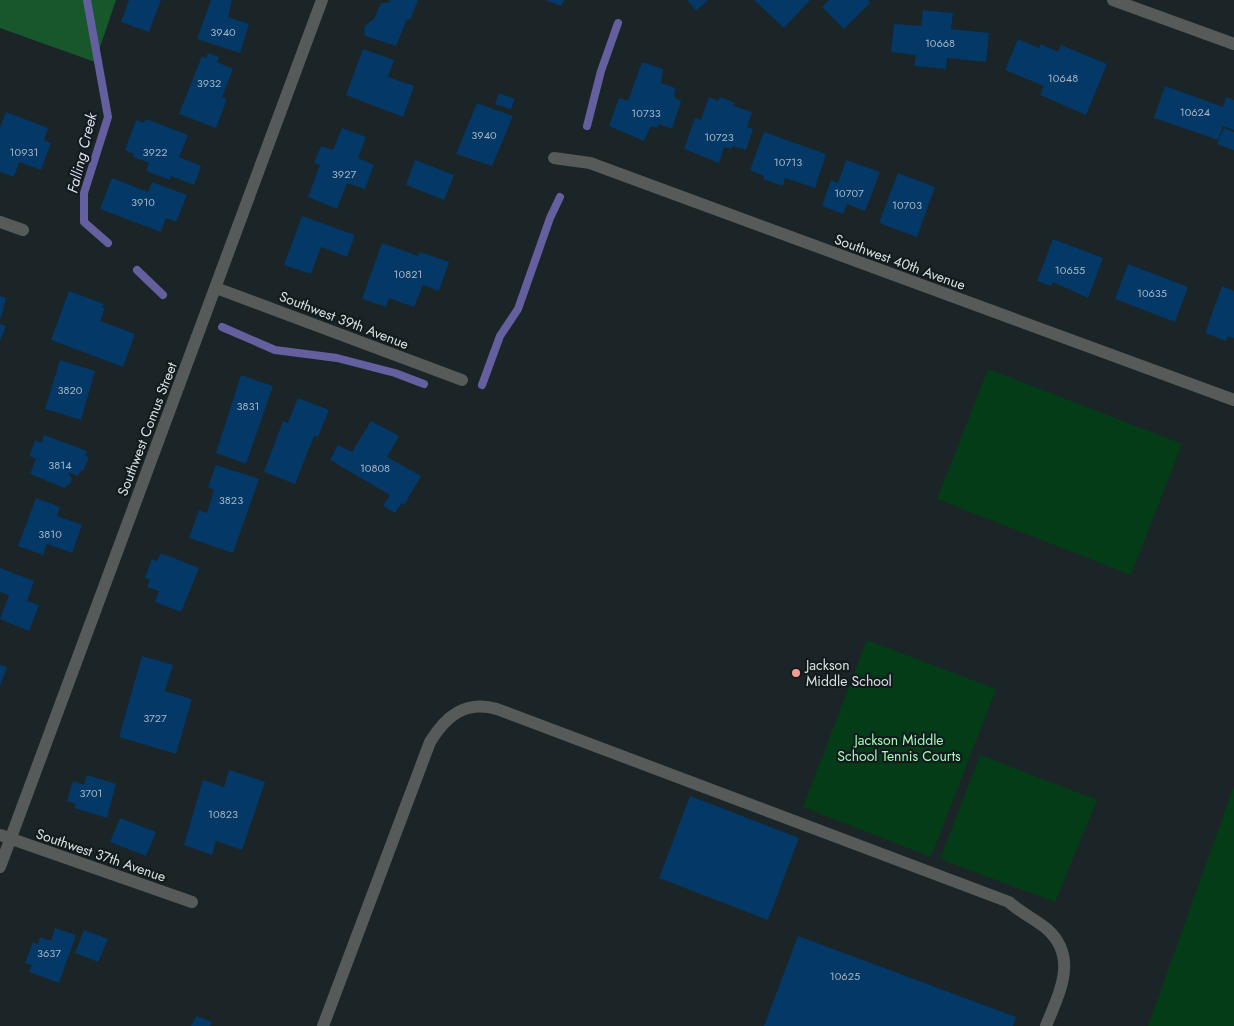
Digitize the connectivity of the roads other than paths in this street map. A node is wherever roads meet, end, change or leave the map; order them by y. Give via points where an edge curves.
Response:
1 (322, 0) edge
2 (1113, 0) edge
3 (1234, 44) edge
4 (554, 158) dead end
5 (0, 222) edge
6 (23, 230) dead end
7 (216, 288) junction
8 (462, 380) dead end
9 (1234, 400) edge
10 (5, 837) edge
11 (0, 867) edge
12 (192, 902) dead end
13 (323, 1026) edge
14 (1046, 1026) edge

1 - 7 street, Southwest Comus Street
2 - 3 street
4 - 9 street, Southwest 40th Avenue via 590,163
5 - 6 street
7 - 8 street, Southwest 39th Avenue
7 - 10 street, Southwest Comus Street
10 - 11 street, Southwest Comus Street
10 - 12 street, Southwest 37th Avenue
13 - 14 street via 430,742 456,712 476,706 497,709 1009,902 1048,930 1062,950 1065,975

